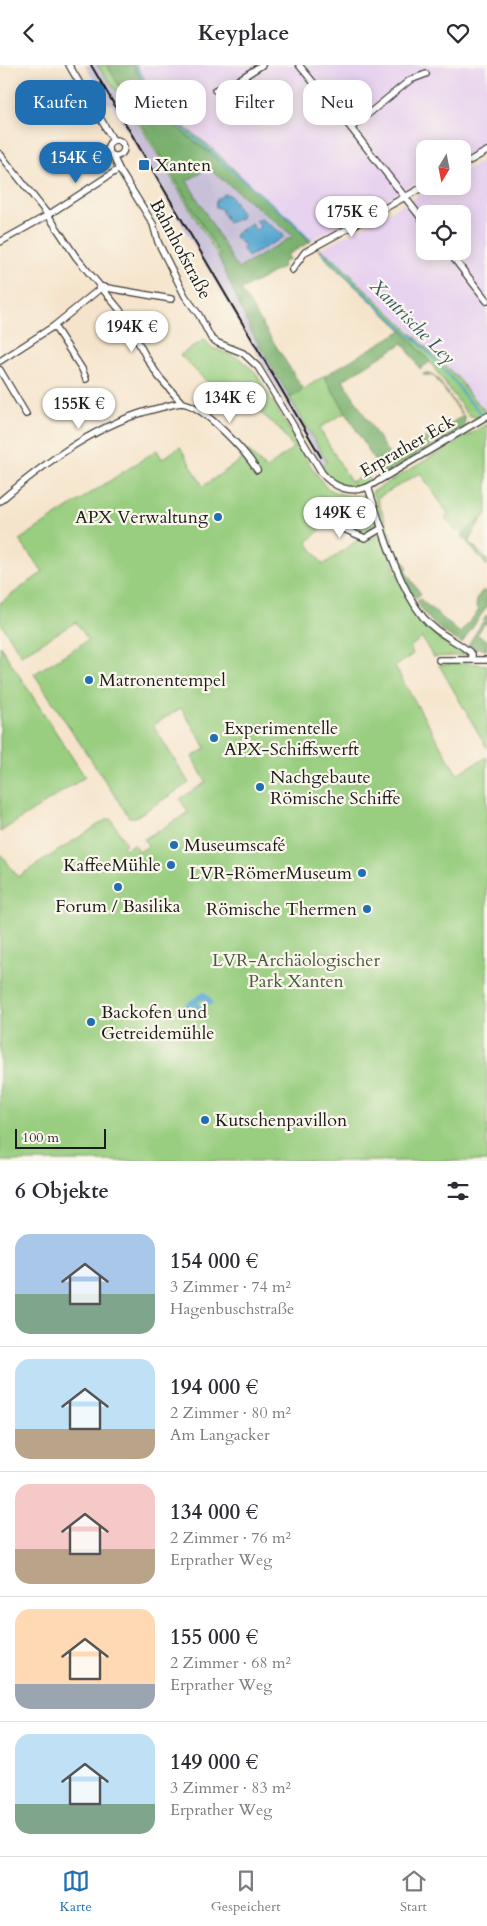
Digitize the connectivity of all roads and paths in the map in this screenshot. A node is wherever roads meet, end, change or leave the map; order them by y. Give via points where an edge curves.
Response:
1 (69, 65) edge
2 (262, 65) edge
3 (299, 65) edge
4 (426, 74) dead end
5 (214, 90) dead end
6 (352, 128) junction
7 (113, 140) junction
8 (487, 151) edge
9 (0, 154) edge
10 (113, 156) junction
11 (471, 160) edge
12 (119, 169) junction
13 (416, 191) edge
14 (404, 197) junction
15 (416, 212) edge
16 (48, 215) junction
17 (0, 242) edge
18 (455, 260) edge
19 (292, 270) dead end
20 (102, 287) junction
21 (171, 299) dead end
22 (487, 301) edge
23 (54, 326) junction
24 (0, 361) edge
25 (0, 370) edge
26 (86, 379) dead end
27 (182, 403) junction
28 (26, 414) dead end
29 (487, 416) edge
30 (257, 470) dead end
31 (339, 487) joint
32 (368, 487) junction
33 (0, 501) edge
34 (332, 524) dead end
35 (382, 527) junction
36 (472, 659) junction
37 (439, 660) dead end
38 (487, 660) edge

1 - 7 street
2 - 5 street via 232,84
3 - 6 street
4 - 6 street via 410,80
6 - 14 street
7 - 10 street, Bahnhofstraße via 108,148
7 - 10 street via 119,140 124,147 121,155
8 - 11 street
9 - 16 street
10 - 12 street, Bahnhofstraße
12 - 16 street
12 - 31 street, Bahnhofstraße via 153,224 165,258 211,337 242,353 258,367 322,473
13 - 14 street
14 - 15 street
14 - 19 street via 305,252
16 - 17 street
16 - 20 street via 76,257
18 - 22 street
20 - 21 street
20 - 23 street
20 - 27 street via 124,315 159,377
23 - 24 street
23 - 26 street
25 - 28 street
27 - 30 street via 203,412 249,457
27 - 33 street via 139,413 82,440
29 - 32 street, Erprather Eck
31 - 32 street, Erprather Eck via 354,490
32 - 35 street
34 - 35 street via 365,538
35 - 36 street via 389,550 424,617 440,634 472,654
36 - 37 street
36 - 38 street

